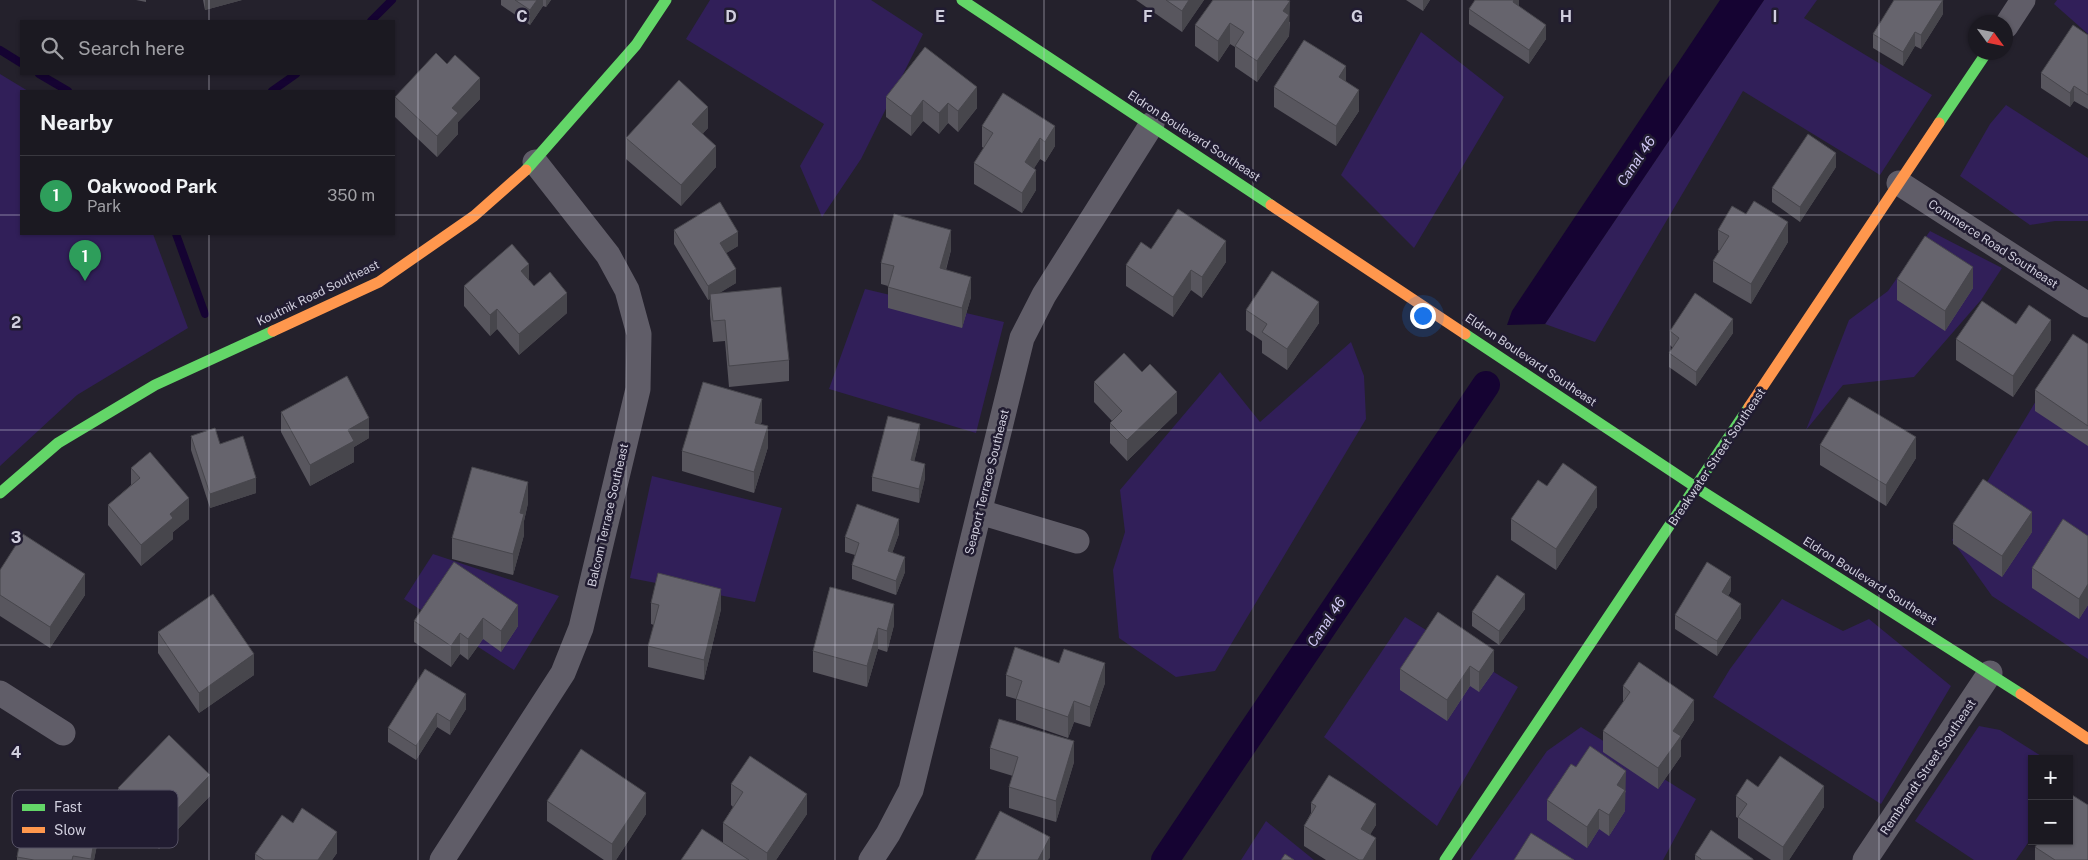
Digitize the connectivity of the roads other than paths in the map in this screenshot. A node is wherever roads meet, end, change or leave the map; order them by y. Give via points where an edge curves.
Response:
1 (666, 0) edge
2 (962, 0) edge
3 (2023, 0) edge
4 (2013, 15) edge
5 (1983, 60) edge
6 (1152, 124) junction
7 (535, 162) junction
8 (1899, 182) junction
9 (2088, 305) edge
10 (1697, 488) junction
11 (0, 492) edge
12 (980, 512) junction
13 (1077, 541) dead end
14 (1990, 673) junction
15 (0, 693) edge
16 (63, 733) dead end
17 (2088, 739) edge
18 (452, 857) edge
19 (871, 860) edge
20 (1445, 860) edge
21 (1865, 860) edge

1 - 7 street, Koutnik Road Southeast via 636,45
2 - 6 street, Eldron Boulevard Southeast
3 - 4 street
5 - 8 street, Breakwater Street Southeast
6 - 10 street, Eldron Boulevard Southeast
6 - 12 street, Seaport Terrace Southeast via 1044,295 1022,338
7 - 11 street, Koutnik Road Southeast via 474,216 379,282 155,385 58,443
7 - 18 street, Balcom Terrace Southeast via 608,255 627,290 639,334 638,389 581,628 563,673
8 - 9 street, Commerce Road Southeast
8 - 10 street, Breakwater Street Southeast
10 - 14 street, Eldron Boulevard Southeast
10 - 20 street, Breakwater Street Southeast
12 - 13 street
12 - 19 street, Seaport Terrace Southeast via 911,790
14 - 17 street, Eldron Boulevard Southeast
14 - 21 street, Rembrandt Street Southeast
15 - 16 street

